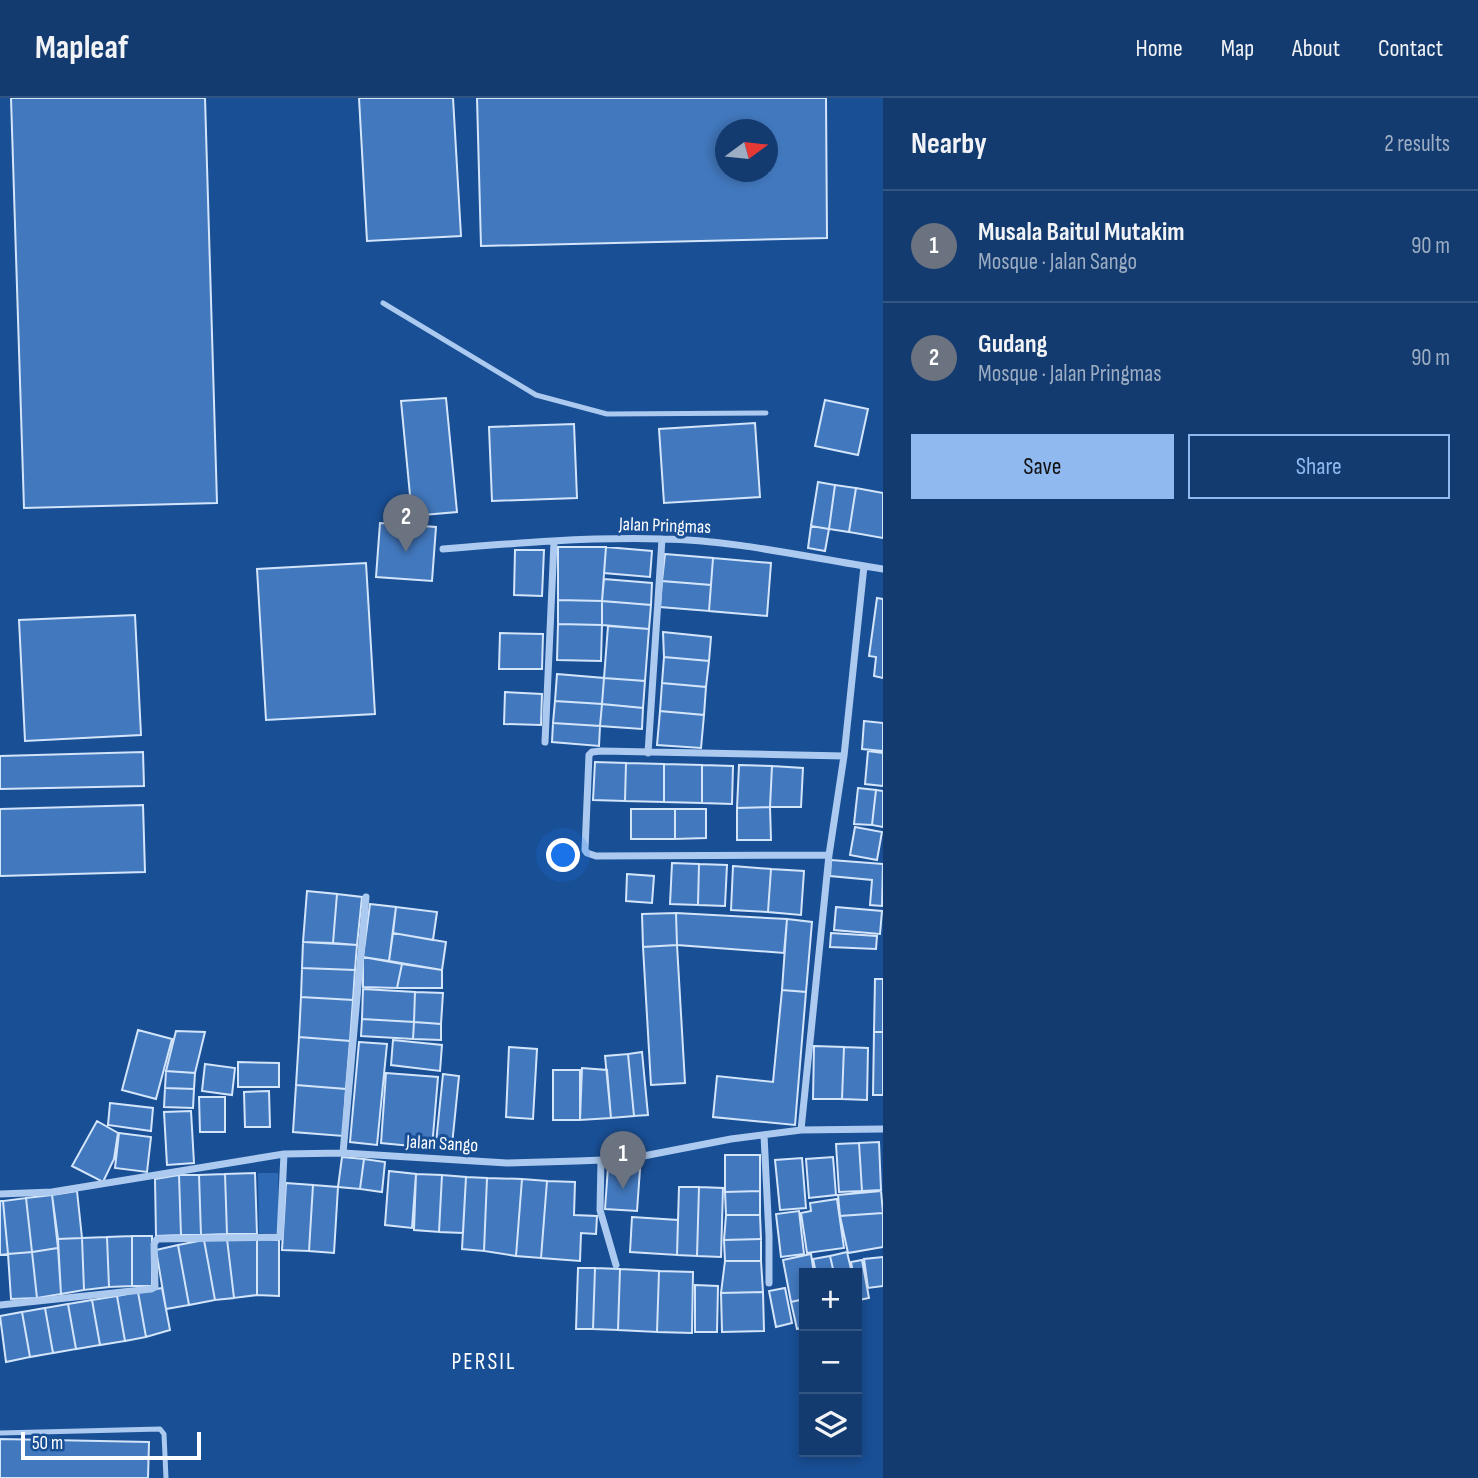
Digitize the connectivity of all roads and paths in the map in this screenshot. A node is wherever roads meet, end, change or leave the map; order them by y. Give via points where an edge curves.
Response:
1 (383, 303) dead end
2 (766, 413) dead end
3 (662, 539) junction
4 (554, 542) junction
5 (443, 548) dead end
6 (864, 566) junction
7 (883, 569) edge
8 (545, 742) dead end
9 (648, 753) junction
10 (844, 757) junction
11 (830, 855) junction
12 (366, 897) dead end
13 (883, 1129) edge
14 (801, 1130) junction
15 (764, 1135) junction
16 (343, 1153) junction
17 (284, 1154) junction
18 (601, 1160) junction
19 (0, 1195) edge
20 (616, 1265) dead end
21 (769, 1283) dead end
22 (0, 1305) edge
23 (0, 1433) edge
24 (166, 1478) edge

1 - 2 lane via 536,395 607,414
3 - 4 street, Jalan Pringmas
3 - 6 street, Jalan Pringmas via 764,547
3 - 9 street
4 - 5 street, Jalan Pringmas
4 - 8 street
6 - 7 street, Jalan Pringmas
6 - 10 street
9 - 10 street
9 - 11 street via 601,751 589,755 587,853
10 - 11 street
11 - 14 street
12 - 16 street
13 - 14 street, Jalan Sango
14 - 15 street, Jalan Sango
15 - 18 street, Jalan Sango
15 - 21 street
16 - 17 street, Jalan Sango
16 - 18 street, Jalan Sango via 507,1163
17 - 19 street, Jalan Sango via 52,1192
17 - 22 street via 280,1237 157,1239 155,1287 151,1289
18 - 20 street via 600,1210
23 - 24 lane via 160,1429

